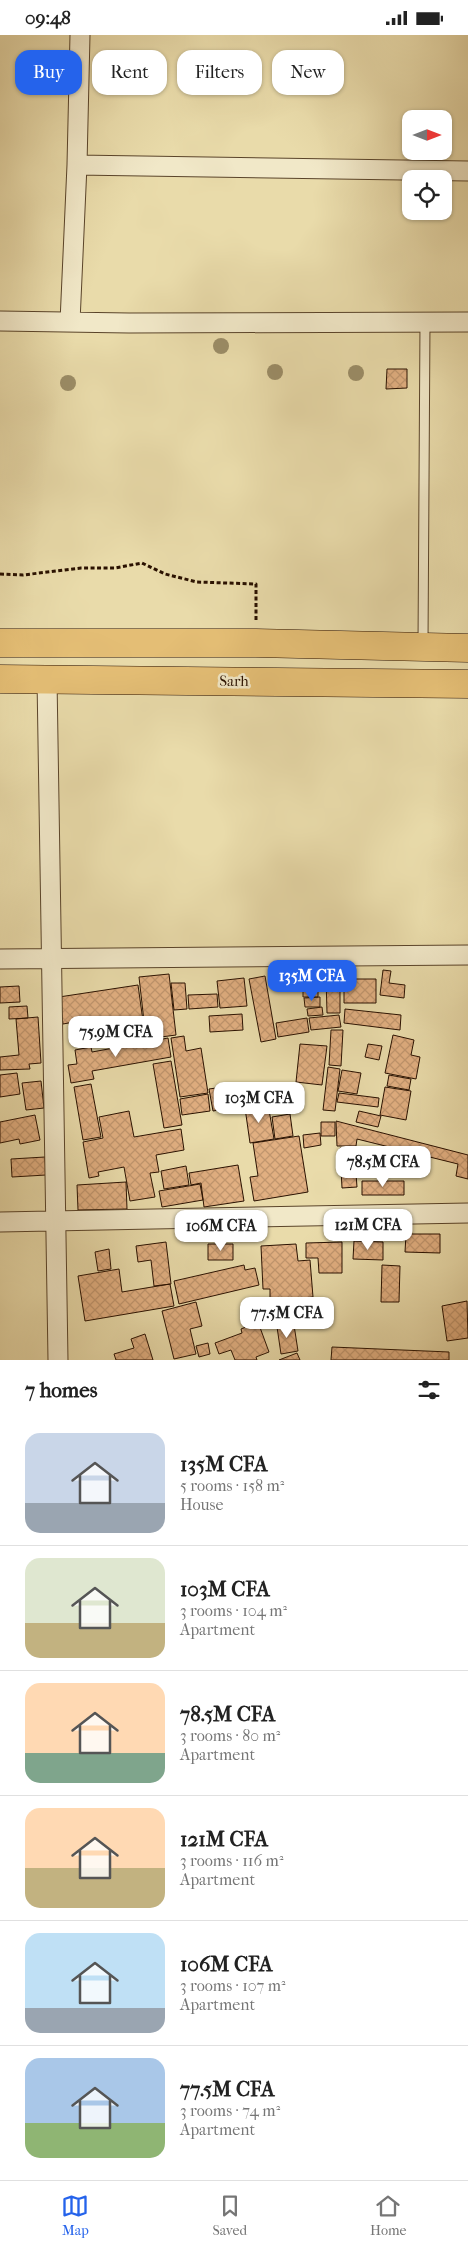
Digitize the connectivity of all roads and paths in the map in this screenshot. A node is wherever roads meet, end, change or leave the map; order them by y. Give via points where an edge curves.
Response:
1 (80, 35) edge
2 (77, 165) junction
3 (468, 171) edge
4 (0, 321) edge
5 (426, 321) junction
6 (70, 322) junction
7 (468, 322) edge
8 (0, 574) edge
9 (0, 643) edge
10 (256, 643) junction
11 (423, 647) junction
12 (468, 648) edge
13 (0, 679) edge
14 (46, 679) junction
15 (468, 684) edge
16 (468, 955) edge
17 (52, 958) junction
18 (0, 959) edge
19 (468, 1213) edge
20 (0, 1222) edge
21 (55, 1222) junction
22 (58, 1360) edge

1 - 2 street
2 - 3 street
2 - 6 street
4 - 6 street
5 - 6 street
5 - 7 street
5 - 11 lane
8 - 10 path via 23,575 81,567 115,568 142,563 165,574 197,582 256,584
9 - 10 highway
10 - 11 highway
11 - 12 highway
13 - 14 highway, Sarh
14 - 15 highway, Sarh
14 - 17 street
16 - 17 street
17 - 18 street
17 - 21 street
19 - 21 street
20 - 21 street
21 - 22 street

